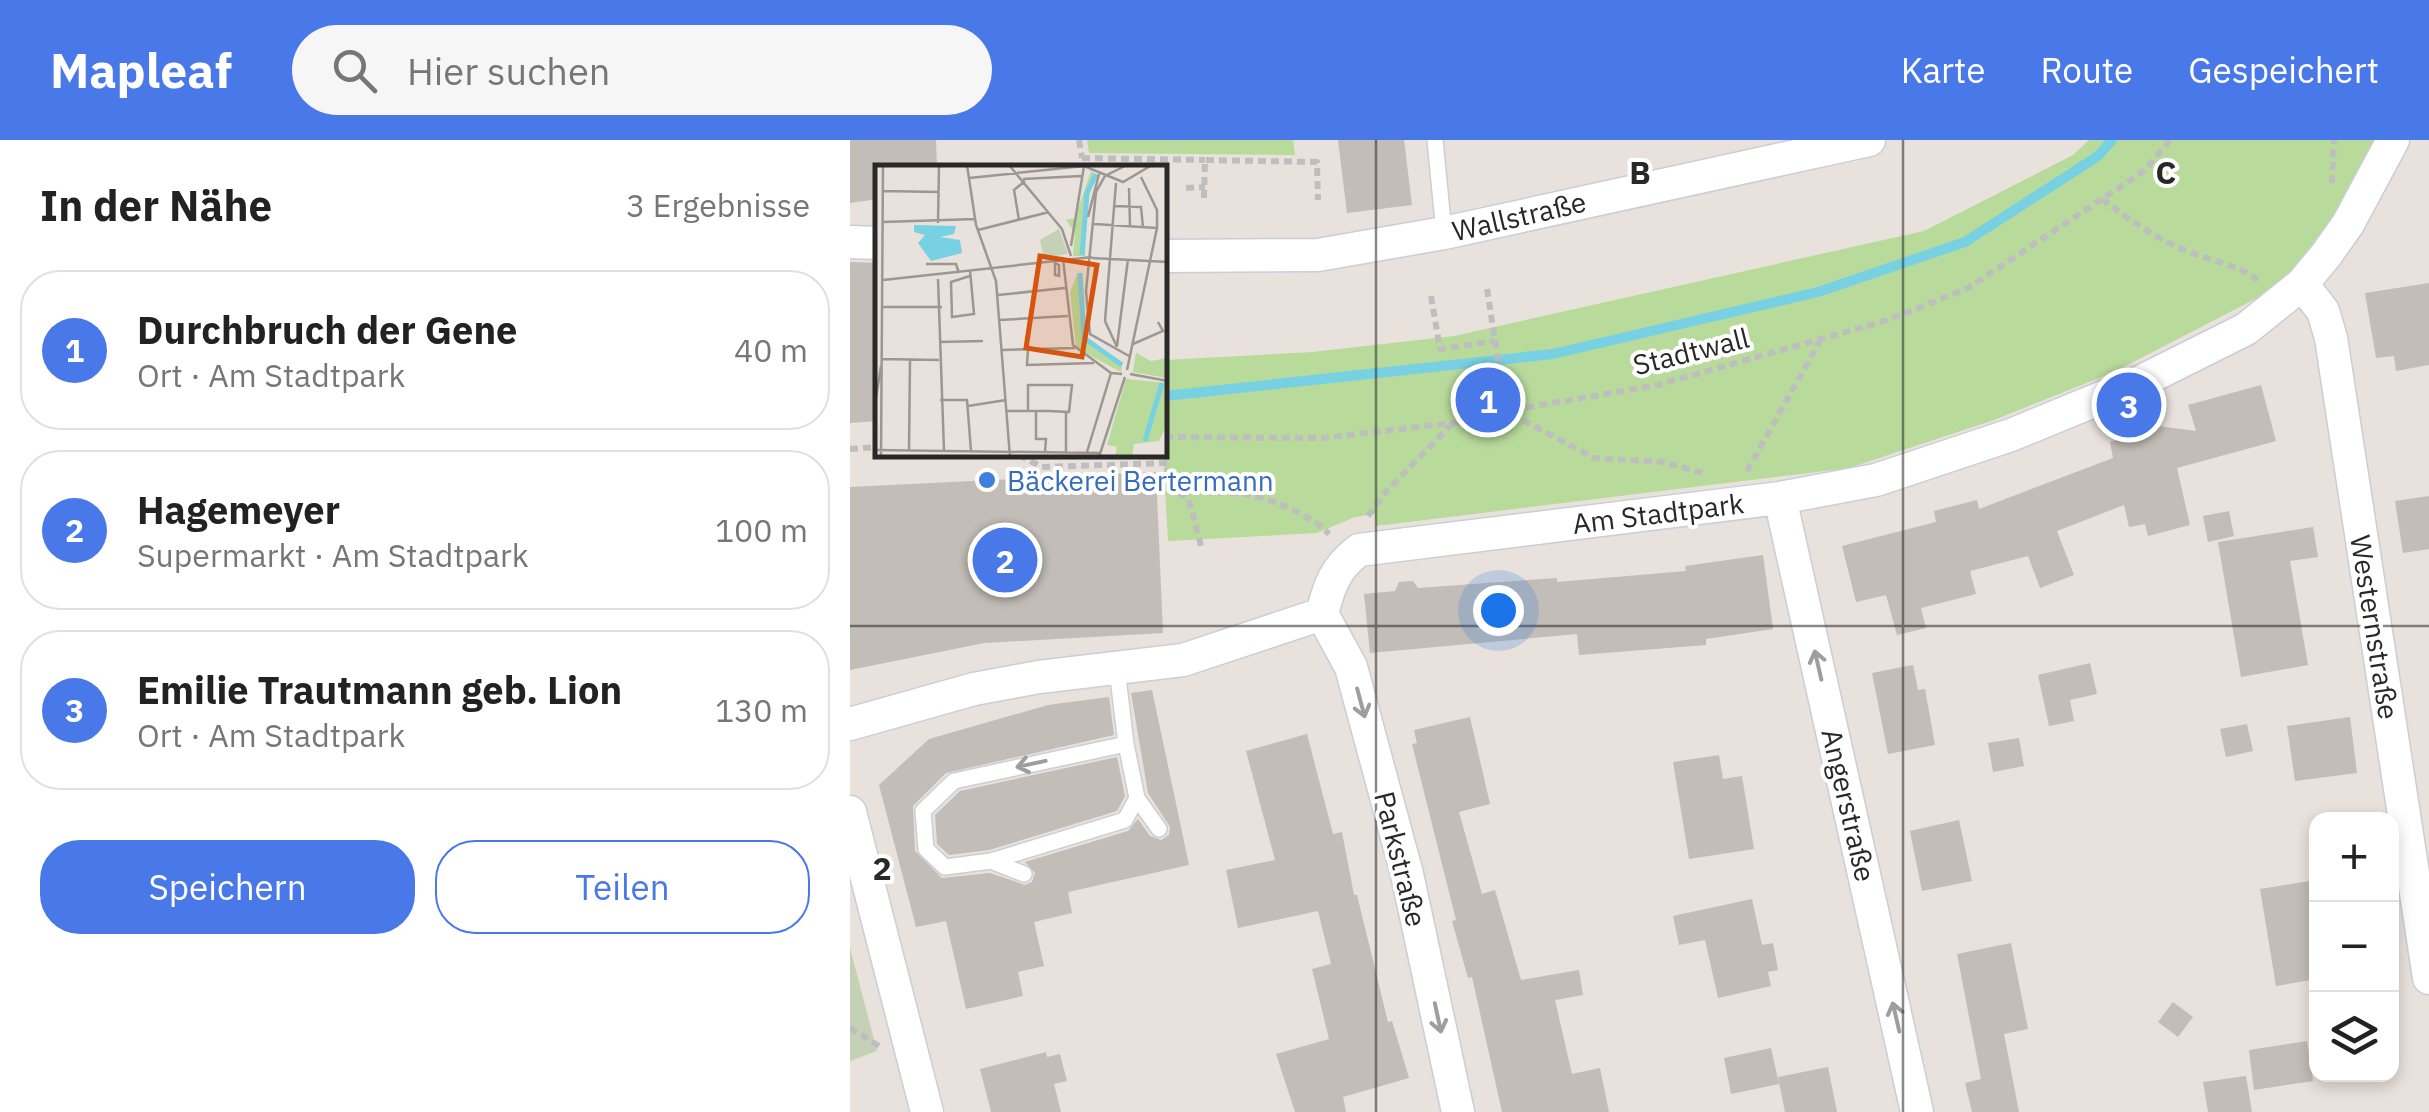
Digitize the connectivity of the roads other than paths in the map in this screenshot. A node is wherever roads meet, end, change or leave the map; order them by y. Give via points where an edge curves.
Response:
1 (1435, 140) edge
2 (1869, 140) edge
3 (2393, 140) edge
4 (1444, 233) junction
5 (850, 242) edge
6 (875, 243) edge
7 (1168, 256) edge
8 (2302, 284) junction
9 (1780, 498) junction
10 (1322, 614) junction
11 (1117, 669) junction
12 (850, 724) edge
13 (1126, 744) junction
14 (1138, 798) junction
15 (850, 812) edge
16 (1158, 829) dead end
17 (991, 861) junction
18 (1024, 874) dead end
19 (2429, 978) edge
20 (927, 1112) edge
21 (1458, 1112) edge
22 (1917, 1112) edge

1 - 4 lane
2 - 4 street, Wallstraße
3 - 8 street, Am Stadtpark via 2348,224
4 - 7 street, Wallstraße via 1318,254
5 - 6 street
8 - 9 street, Am Stadtpark via 2246,329 2121,390 1876,480
8 - 19 street, Westernstraße via 2323,310 2331,338
9 - 10 street, Am Stadtpark via 1354,554 1330,583
22 -> 9 street, Angerstraße
10 - 11 street via 1183,660
10 -> 21 street, Parkstraße via 1352,666 1407,874
11 - 12 street via 974,689
11 - 13 lane
13 - 14 lane
13 -> 17 lane via 954,781 922,811 926,849 945,867
14 - 16 lane
14 - 17 lane via 1125,820
15 - 20 street
17 - 18 lane

